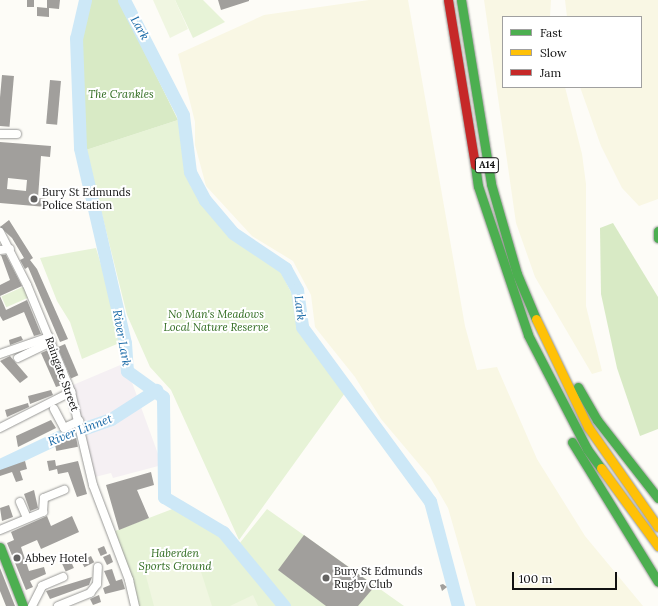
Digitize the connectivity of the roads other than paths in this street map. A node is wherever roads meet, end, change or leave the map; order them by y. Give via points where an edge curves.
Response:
1 (448, 0) edge
2 (460, 0) edge
3 (0, 134) edge
4 (17, 134) dead end
5 (658, 231) edge
6 (0, 232) edge
7 (658, 238) edge
8 (10, 249) junction
9 (0, 250) edge
10 (536, 324) junction
11 (528, 335) junction
12 (50, 339) junction
13 (0, 354) edge
14 (18, 358) dead end
15 (71, 392) junction
16 (54, 409) dead end
17 (79, 423) junction
18 (0, 428) edge
19 (64, 490) dead end
20 (658, 498) edge
21 (20, 502) dead end
22 (27, 518) junction
23 (658, 527) edge
24 (0, 530) edge
25 (658, 546) edge
26 (0, 547) edge
27 (3, 562) edge
28 (98, 567) dead end
29 (63, 577) dead end
30 (658, 582) edge
31 (23, 606) edge
32 (35, 606) edge
33 (58, 606) edge
34 (135, 606) edge

1 - 11 main road, A14 via 478,186
2 - 10 main road, A14 via 491,184
3 - 4 street
5 - 7 main road
6 - 8 street, Raingate Street
8 - 9 street
8 - 12 street, Raingate Street
10 - 20 main road via 597,420
10 - 23 main road, A14 via 588,427
11 - 25 main road, A14 via 587,449
11 - 30 main road via 532,361 581,460
12 - 13 street
12 - 14 street
12 - 15 street, Raingate Street
15 - 17 street, Raingate Street
15 - 18 street
16 - 17 street via 64,428
17 - 34 street, Raingate Street via 93,486
19 - 22 street via 44,498 43,512
21 - 22 street
22 - 24 street
26 - 27 main road
27 - 31 main road
28 - 33 street via 97,584 90,593
29 - 32 street via 39,588

